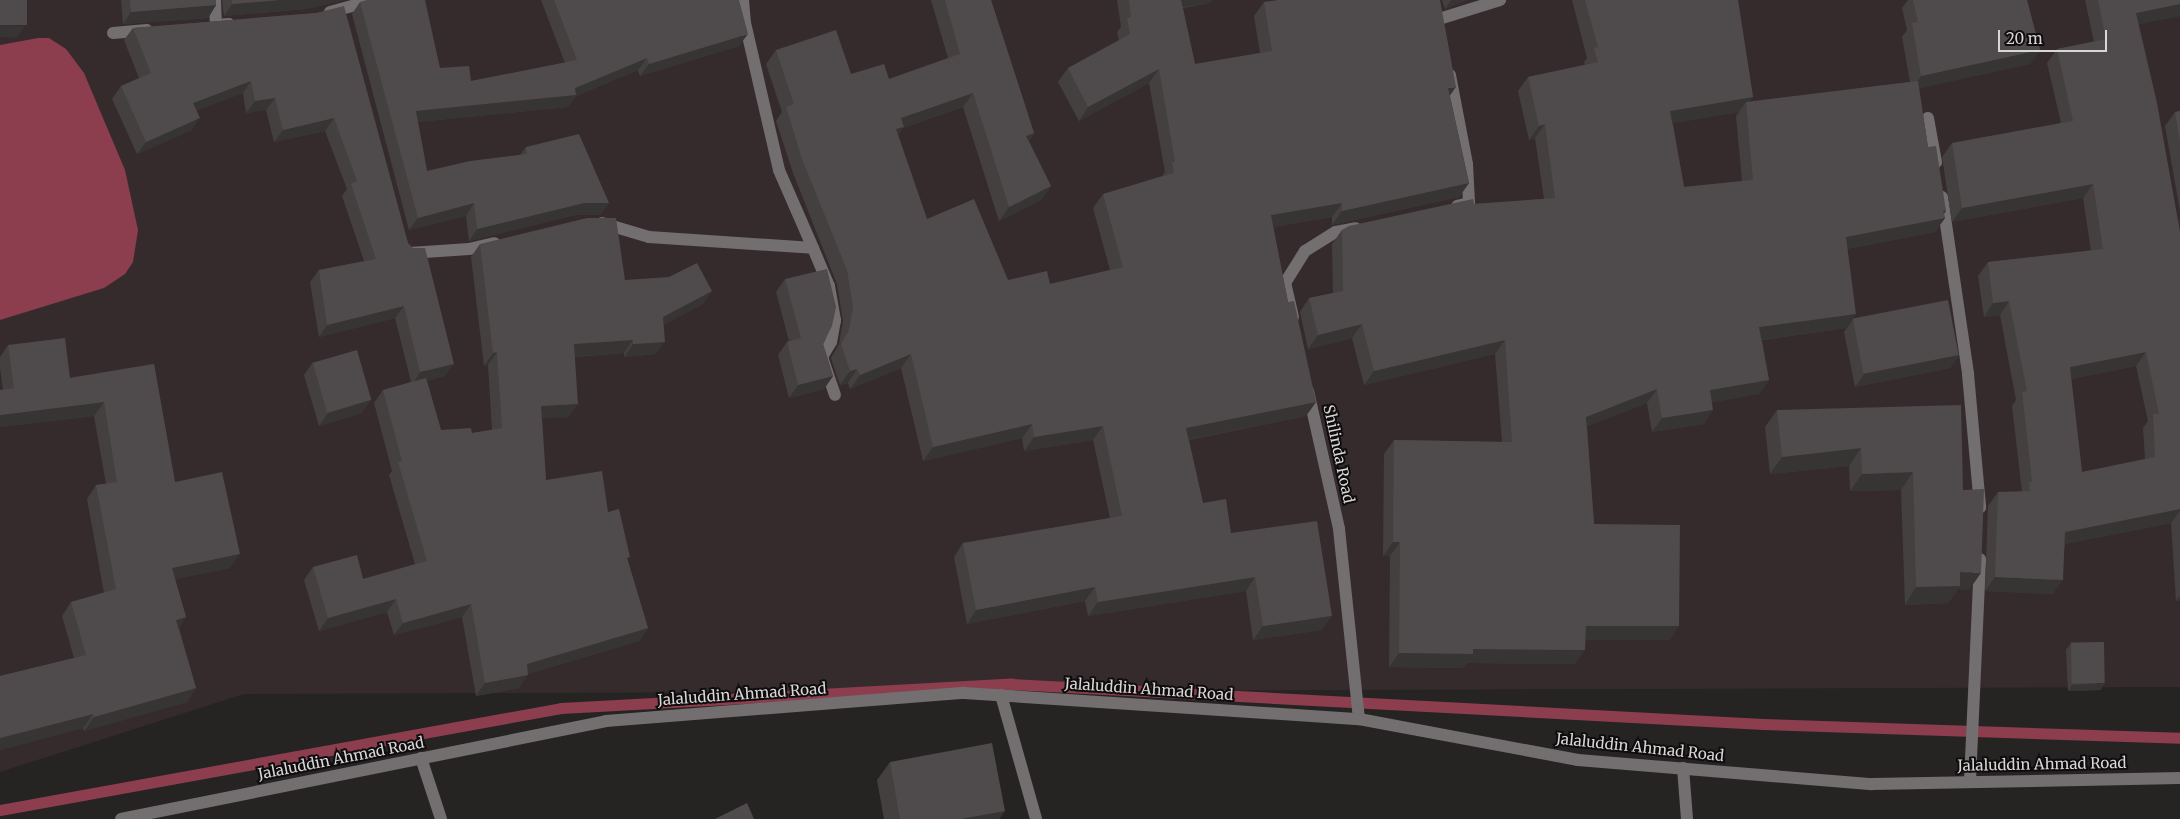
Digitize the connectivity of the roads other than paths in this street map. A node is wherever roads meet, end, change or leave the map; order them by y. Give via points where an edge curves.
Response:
1 (214, 0) edge
2 (374, 0) edge
3 (743, 0) edge
4 (1500, 0) edge
5 (316, 15) edge
6 (1439, 19) edge
7 (244, 23) edge
8 (216, 25) junction
9 (198, 26) edge
10 (160, 29) edge
11 (113, 33) dead end
12 (1448, 63) edge
13 (1928, 118) dead end
14 (1444, 209) edge
15 (585, 223) edge
16 (1373, 225) edge
17 (505, 240) edge
18 (404, 244) edge
19 (813, 248) junction
20 (1295, 330) edge
21 (1306, 377) edge
22 (835, 395) dead end
23 (1980, 524) edge
24 (1980, 542) edge
25 (1001, 695) junction
26 (1360, 719) junction
27 (421, 758) junction
28 (1683, 768) junction
29 (2180, 778) edge
30 (1970, 781) junction
31 (121, 819) edge
32 (441, 819) edge
33 (1036, 819) edge
34 (1687, 819) edge

1 - 8 street
2 - 5 street via 343,15
3 - 19 street via 745,23 779,170
4 - 6 street
7 - 8 street
8 - 9 street
10 - 11 street
12 - 14 street via 1467,164 1469,203
13 - 23 street via 1968,374
15 - 19 street via 609,223 649,237
16 - 20 street via 1336,232 1305,251 1285,283
17 - 18 street via 469,249 407,253
19 - 22 street via 829,286 835,320 831,342 822,357
21 - 26 street, Shilinda Road via 1338,529
24 - 30 street
25 - 26 street, Jalaluddin Ahmad Road
25 - 27 street, Jalaluddin Ahmad Road via 964,693 606,721
25 - 33 street
26 - 28 street, Jalaluddin Ahmad Road via 1578,760
27 - 31 street, Jalaluddin Ahmad Road
27 - 32 street
28 - 30 street, Jalaluddin Ahmad Road via 1872,784
28 - 34 street
29 - 30 street, Jalaluddin Ahmad Road

